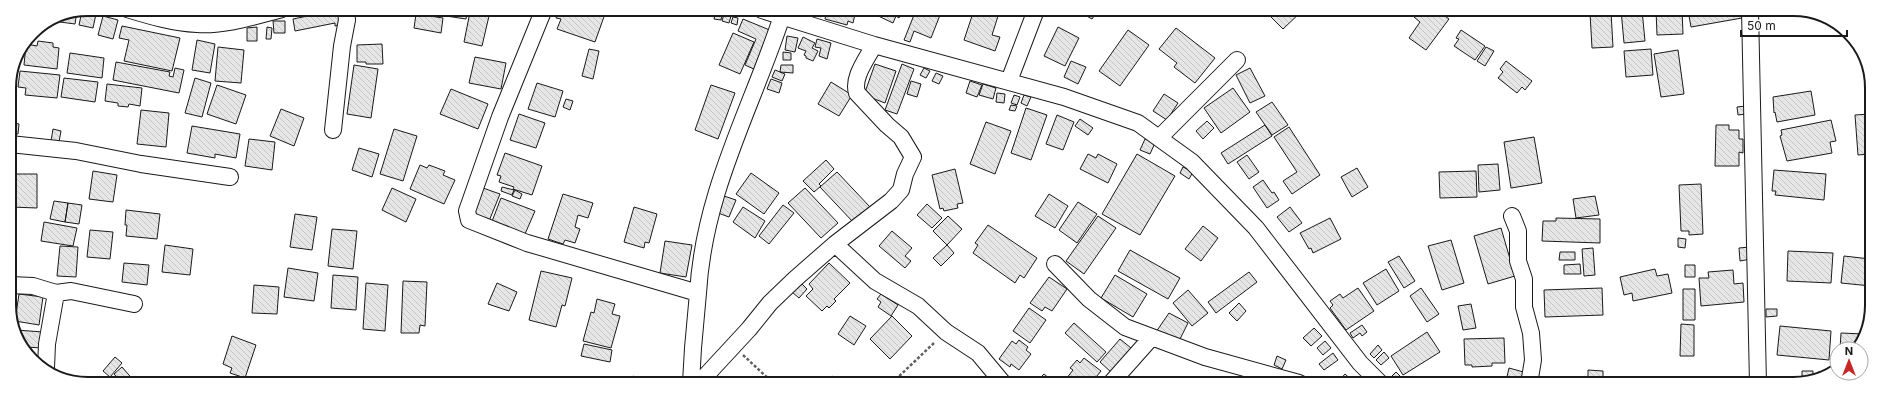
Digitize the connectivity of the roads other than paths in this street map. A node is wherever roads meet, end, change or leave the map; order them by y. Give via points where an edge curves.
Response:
1 (152, 16) edge
2 (252, 16) edge
3 (347, 16) edge
4 (541, 16) edge
5 (794, 16) edge
6 (1034, 16) edge
7 (1750, 16) edge
8 (874, 45) junction
9 (1237, 60) dead end
10 (1009, 81) junction
11 (333, 130) dead end
12 (1159, 138) junction
13 (16, 145) edge
14 (230, 177) dead end
15 (1512, 216) dead end
16 (835, 244) junction
17 (1055, 264) dead end
18 (16, 285) edge
19 (698, 292) junction
20 (56, 293) junction
21 (134, 304) dead end
22 (1151, 338) junction
23 (46, 363) edge
24 (691, 377) edge
25 (704, 377) edge
26 (998, 377) edge
27 (1116, 377) edge
28 (1275, 377) edge
29 (1370, 377) edge
30 (1530, 377) edge
31 (1758, 377) edge

1 - 2 street via 198,24 226,22
3 - 11 street
4 - 19 street via 467,211 469,220 527,243
5 - 8 street
5 - 19 street via 772,49 737,131 711,209
6 - 10 street
7 - 31 street
8 - 10 street
8 - 16 street via 856,79 857,93 901,137 913,157 901,190 891,201
9 - 12 street
10 - 12 street via 1138,123
12 - 29 street via 1192,162 1256,228
13 - 14 street via 76,151
15 - 30 street via 1518,231 1518,262 1524,279 1524,307 1531,333 1533,360
16 - 25 street via 770,303
16 - 26 street via 875,282 918,306 946,332 978,353
17 - 22 street via 1089,299 1125,327
18 - 20 street via 34,286
19 - 24 street
20 - 21 street via 71,291
20 - 23 street
22 - 27 street
22 - 28 street

